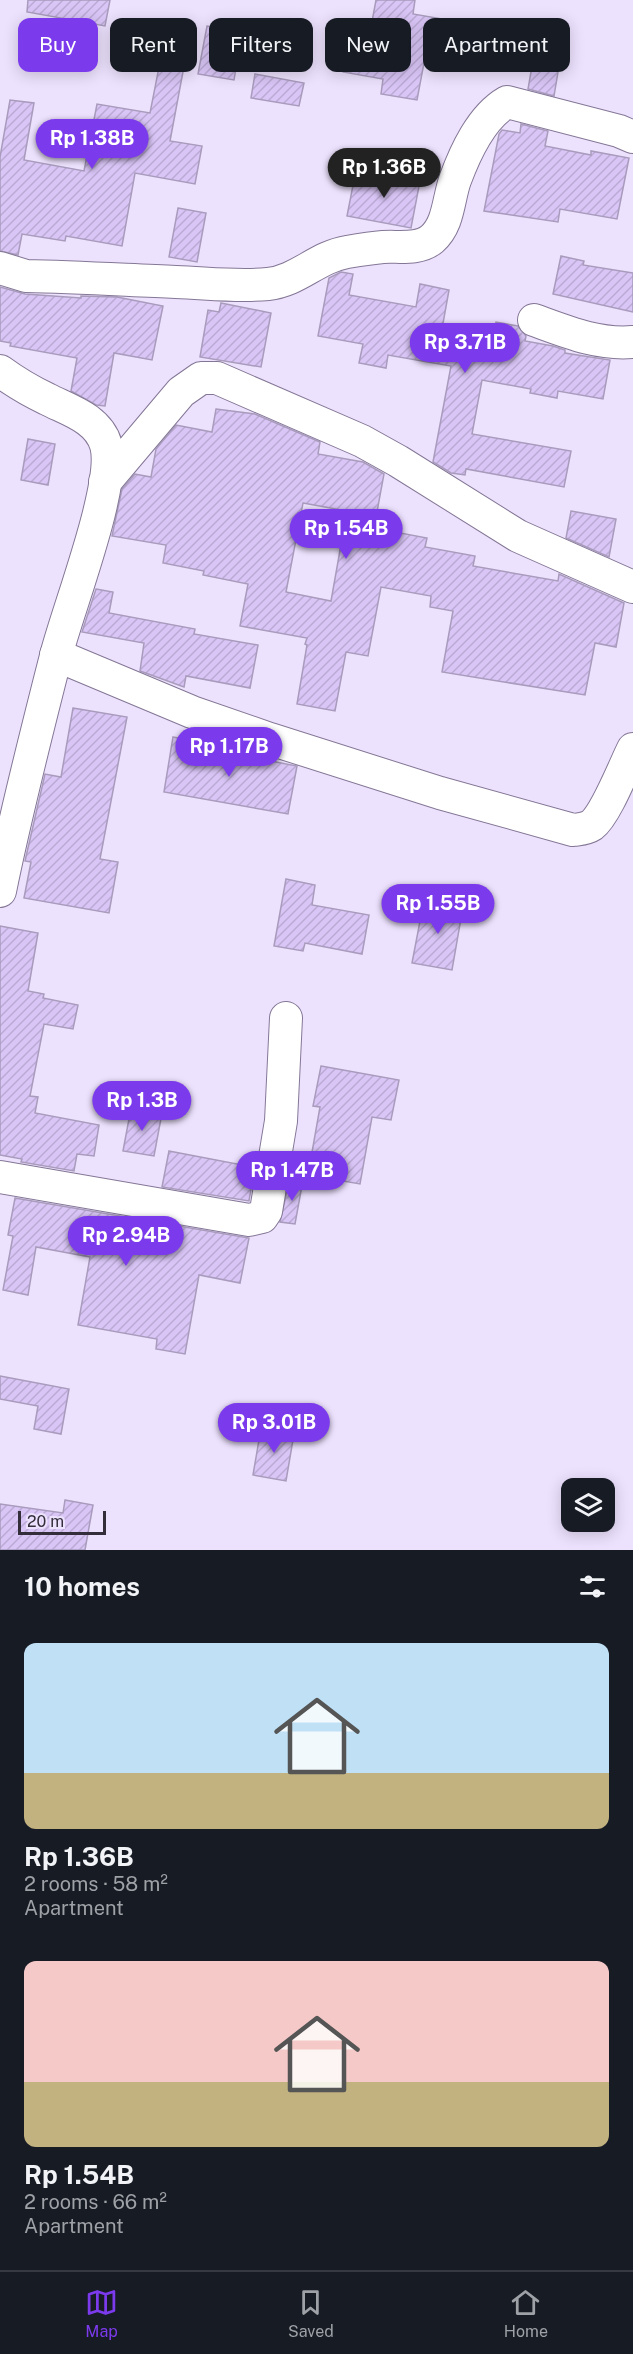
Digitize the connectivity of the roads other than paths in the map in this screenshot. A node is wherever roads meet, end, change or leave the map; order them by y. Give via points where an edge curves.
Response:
1 (633, 137) edge
2 (0, 268) edge
3 (534, 320) dead end
4 (633, 342) edge
5 (0, 371) edge
6 (105, 482) junction
7 (633, 587) edge
8 (56, 655) junction
9 (633, 749) edge
10 (0, 891) edge
11 (286, 1018) dead end
12 (0, 1177) edge

1 - 2 street via 507,102 484,123 468,152 455,181 443,226 431,240 416,246 344,252 321,259 288,280 269,284 26,276
3 - 4 street via 585,339 614,344
5 - 6 street via 89,421 106,445
6 - 7 street via 181,392 201,378 217,378 362,441 518,536
6 - 8 street via 96,525
8 - 9 street via 192,712 270,739 573,830 585,829 601,814
8 - 10 street
11 - 12 street via 281,1121 262,1217 243,1219

